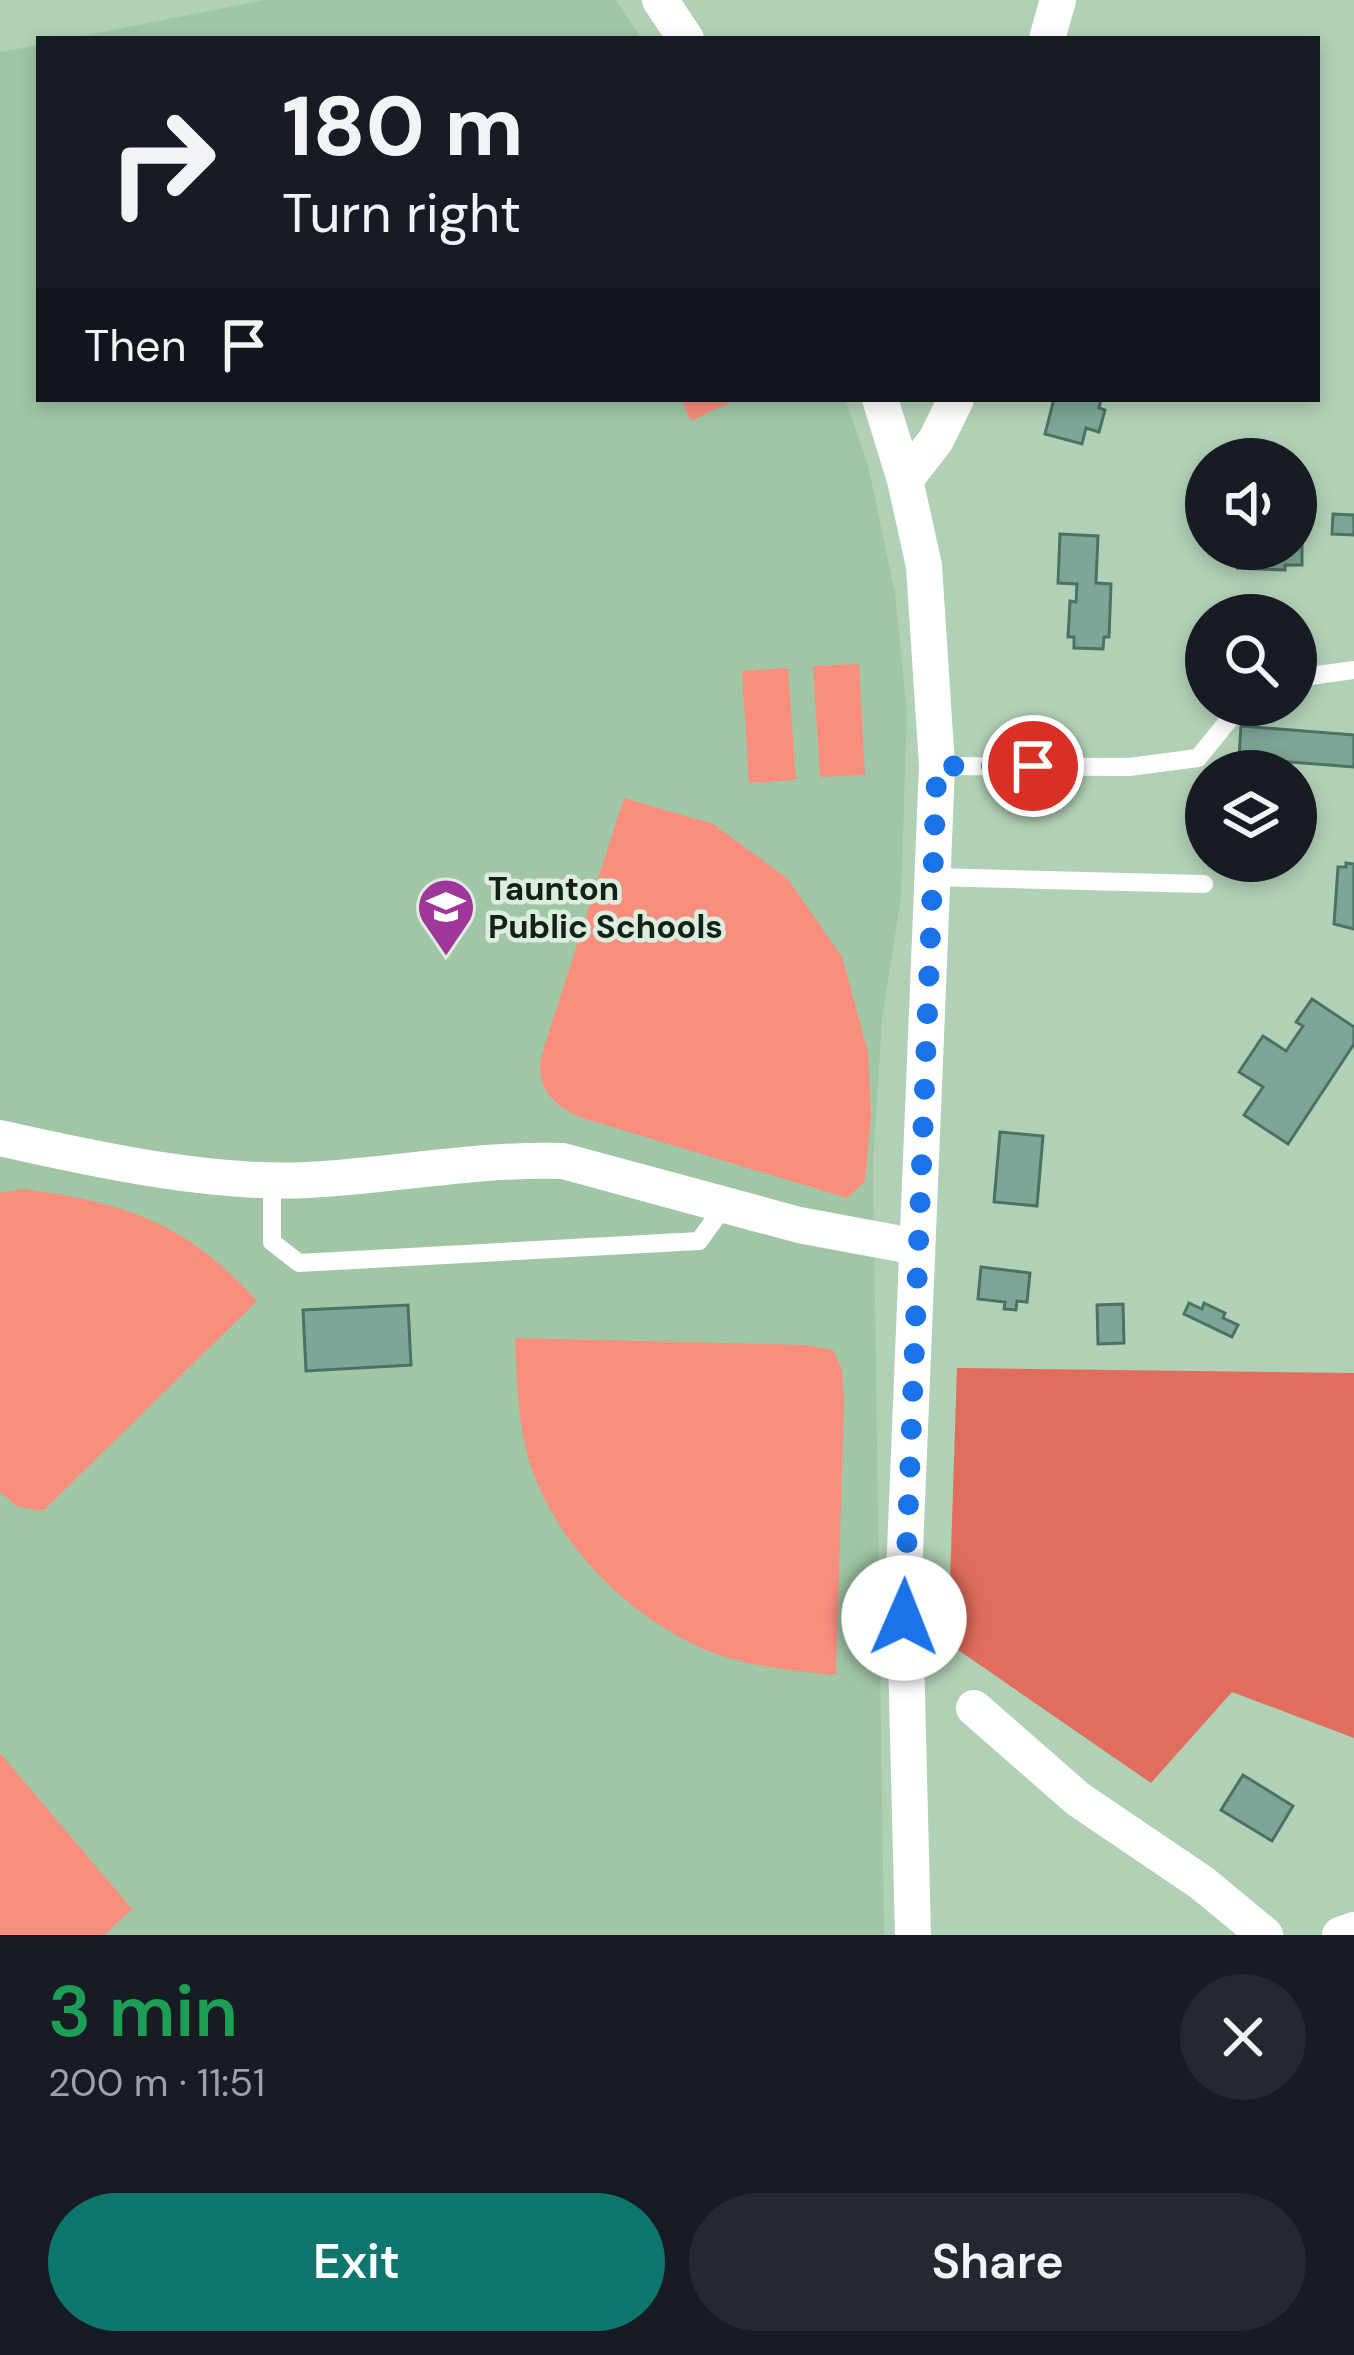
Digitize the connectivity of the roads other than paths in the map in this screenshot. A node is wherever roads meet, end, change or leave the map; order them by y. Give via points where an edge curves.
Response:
1 (660, 0) edge
2 (1058, 0) edge
3 (684, 36) edge
4 (1048, 36) edge
5 (881, 402) edge
6 (955, 402) edge
7 (905, 480) junction
8 (1354, 670) edge
9 (1317, 675) edge
10 (1224, 726) edge
11 (937, 766) junction
12 (932, 877) junction
13 (1204, 884) dead end
14 (0, 1138) edge
15 (272, 1179) junction
16 (725, 1205) junction
17 (917, 1247) junction
18 (974, 1708) dead end
19 (1354, 1930) edge
20 (913, 1935) edge
21 (1264, 1935) edge
22 (1340, 1935) edge

1 - 3 street
2 - 4 street
5 - 7 street
6 - 7 street
7 - 11 street via 928,599
8 - 9 lane
10 - 11 lane via 1198,758
11 - 12 street
12 - 13 lane
12 - 17 street
14 - 15 street
15 - 16 street via 563,1162
15 - 16 lane via 272,1242 299,1263 699,1240
16 - 17 street
17 - 20 street via 904,1576
18 - 21 street via 1078,1799
19 - 22 street

